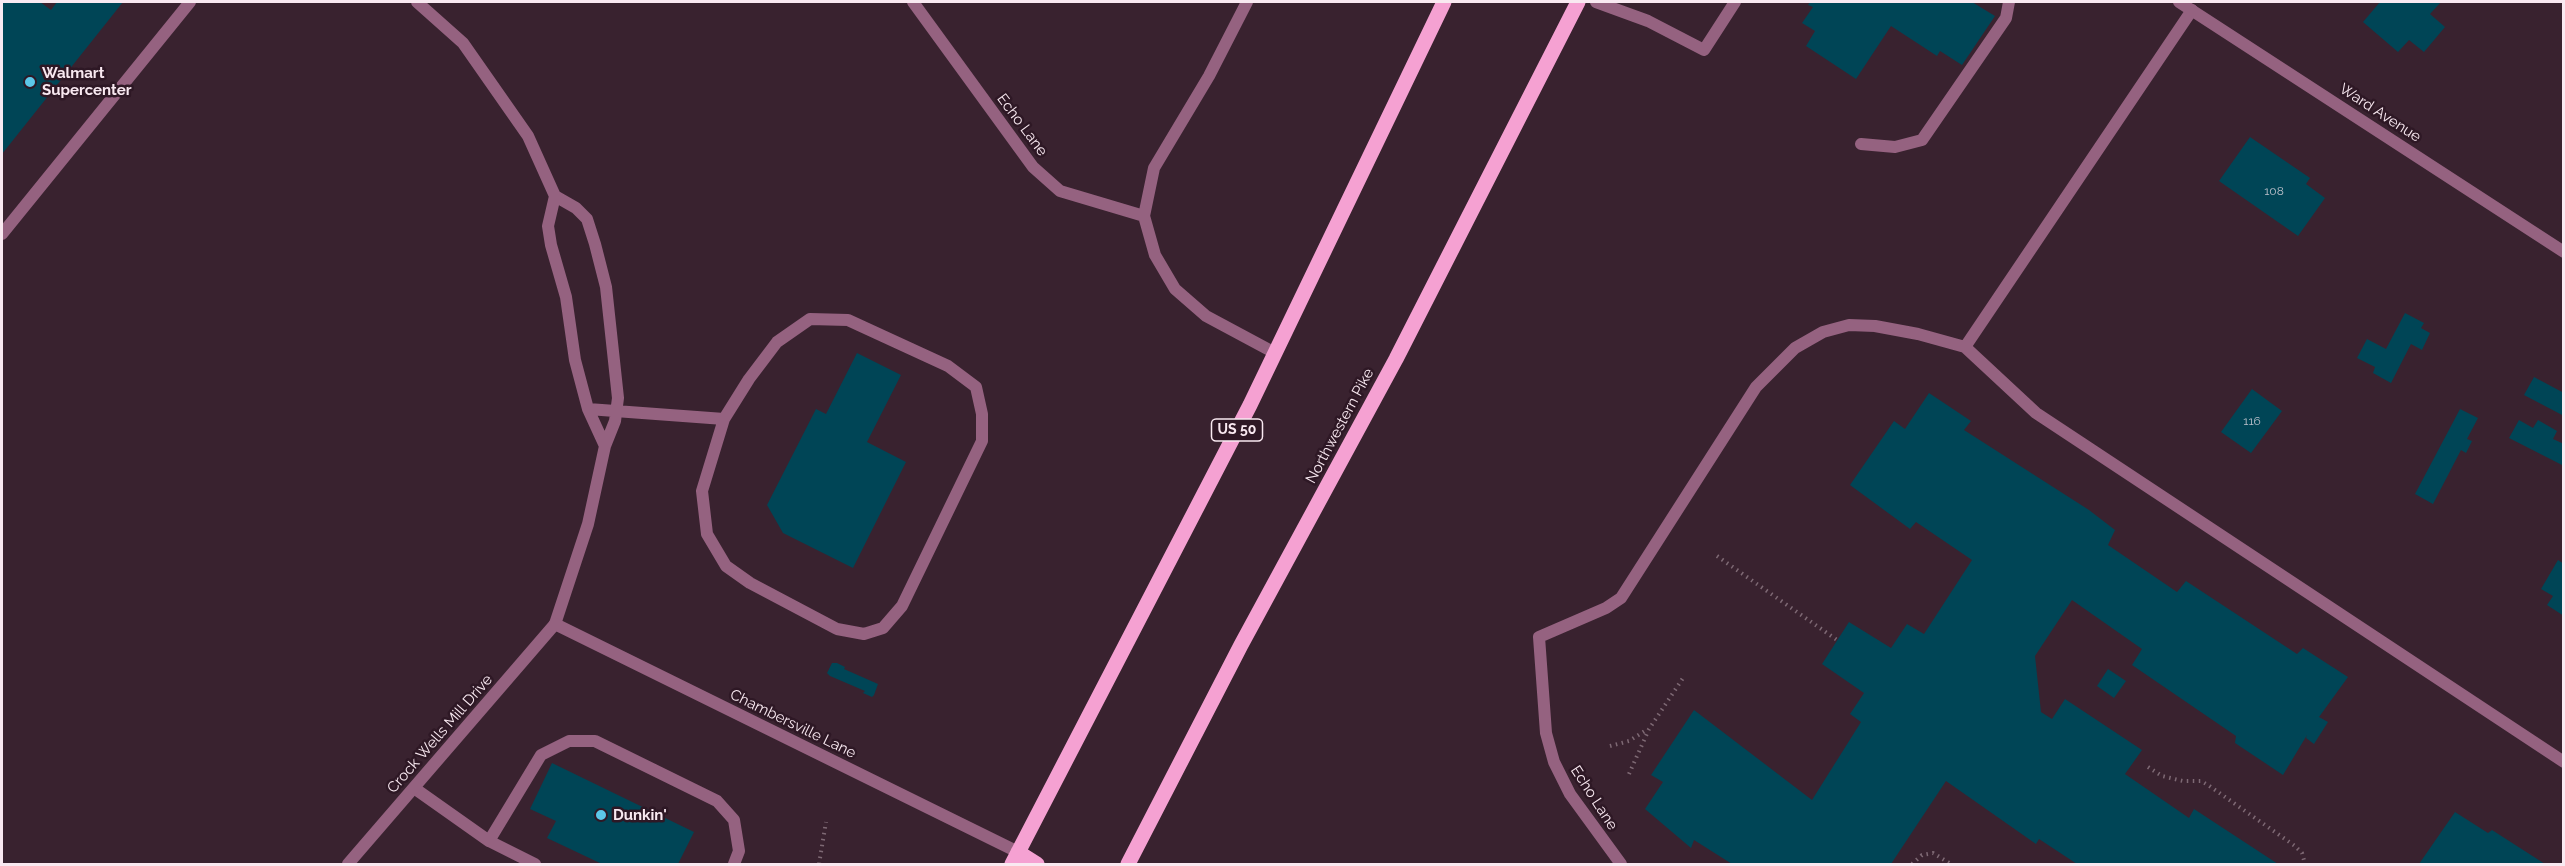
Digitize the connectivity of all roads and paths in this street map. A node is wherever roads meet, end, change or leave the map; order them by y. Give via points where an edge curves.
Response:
1 (190, 2) edge
2 (417, 2) edge
3 (913, 2) edge
4 (1247, 2) edge
5 (1444, 2) edge
6 (1578, 2) edge
7 (1596, 2) edge
8 (1735, 2) edge
9 (2009, 2) edge
10 (2179, 2) edge
11 (2192, 10) junction
12 (1861, 144) dead end
13 (555, 196) junction
14 (1144, 216) junction
15 (2, 234) edge
16 (2564, 252) edge
17 (1965, 346) junction
18 (1275, 353) junction
19 (588, 409) junction
20 (616, 411) junction
21 (724, 420) junction
22 (605, 446) junction
23 (1717, 556) dead end
24 (555, 624) junction
25 (1837, 640) dead end
26 (1683, 678) dead end
27 (1649, 729) junction
28 (1610, 746) dead end
29 (2564, 762) edge
30 (2148, 767) dead end
31 (1629, 774) dead end
32 (414, 788) junction
33 (826, 822) dead end
34 (489, 841) junction
35 (1015, 858) edge
36 (348, 864) edge
37 (535, 864) edge
38 (734, 864) edge
39 (819, 864) edge
40 (1037, 864) edge
41 (1128, 864) edge
42 (1621, 864) edge
43 (1912, 864) edge
44 (1951, 864) edge
45 (2305, 864) edge

1 - 15 street
2 - 13 street via 470,52 528,136
3 - 14 street, Echo Lane via 1033,167 1060,191
4 - 14 street via 1209,76 1154,168
5 - 18 main road, US 50
6 - 41 main road, Northwestern Pike via 1396,359
7 - 8 street via 1648,21 1704,50
9 - 12 street via 2006,18 1922,140 1895,147
10 - 11 street, Ward Avenue
11 - 16 street, Ward Avenue
11 - 17 street
13 - 19 street via 548,226
13 - 20 street via 587,219 595,244 613,338
14 - 18 street via 1155,255 1175,289 1206,316
17 - 29 street via 2036,413
17 - 42 street, Echo Lane via 1875,326 1849,325 1823,332 1795,348 1756,387 1621,598 1539,637 1546,733 1554,762 1570,794
18 - 35 main road, US 50
19 - 20 street
19 - 22 street
20 - 21 street
20 - 22 street
21 - 21 street via 702,491 707,534 726,566 837,629 864,634 883,628 902,606 982,441 976,387 948,366 848,320 810,319 777,342
22 - 24 street via 588,524
23 - 25 path
24 - 32 street, Crock Wells Mill Drive
24 - 35 street, Chambersville Lane
26 - 27 path
27 - 28 path via 1629,741
27 - 31 path
30 - 45 path via 2162,776 2208,785 2295,846
32 - 34 street
32 - 36 street, Crock Wells Mill Drive
33 - 39 path
34 - 37 street
34 - 38 street via 541,754 569,741 595,741 717,801 734,820 739,851
35 - 40 main road
43 - 44 path via 1922,855 1933,853

